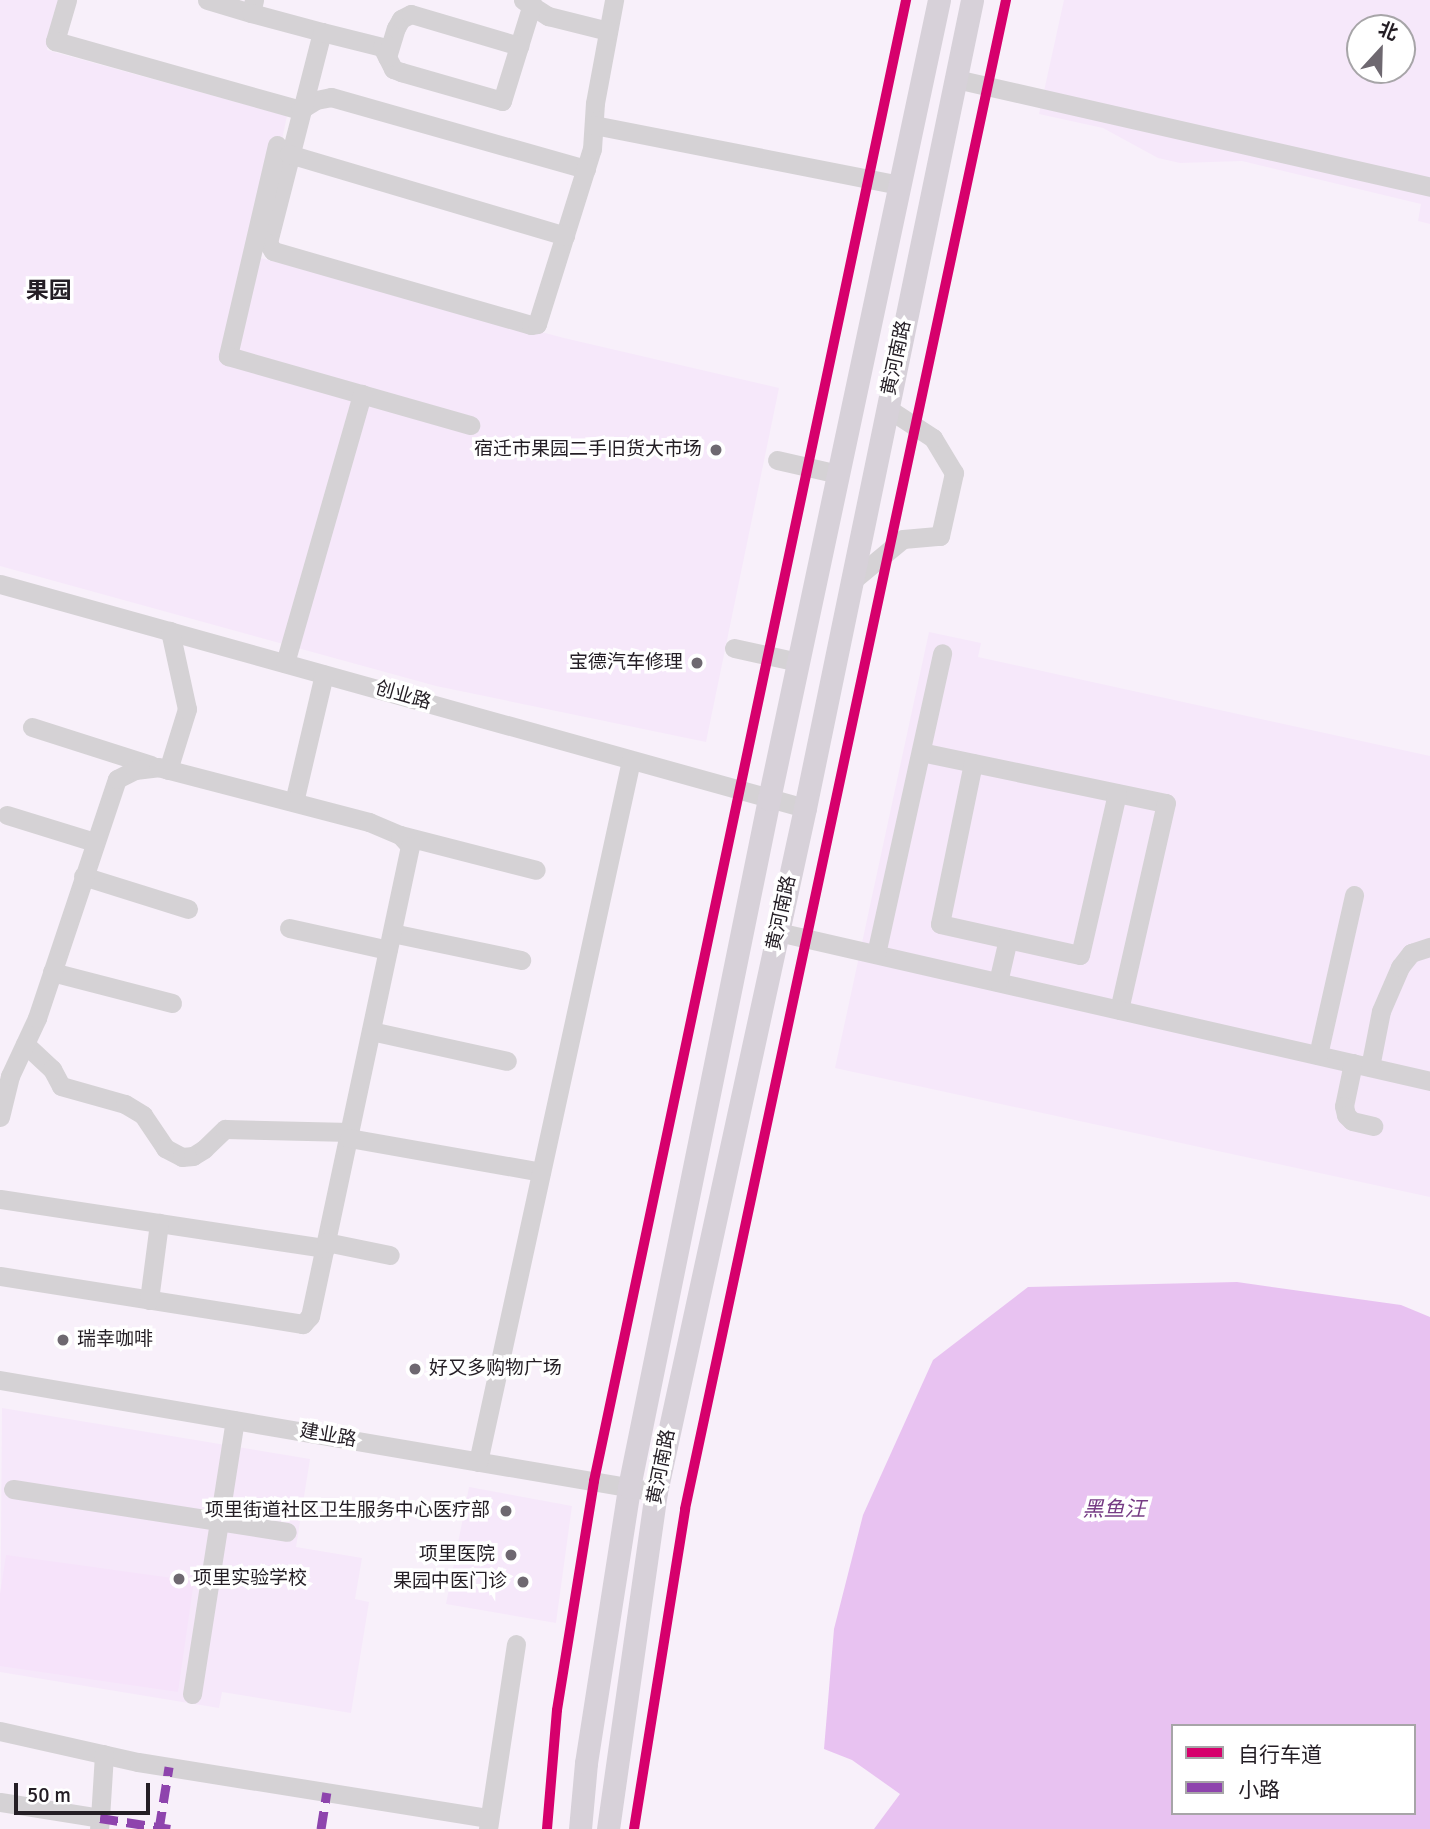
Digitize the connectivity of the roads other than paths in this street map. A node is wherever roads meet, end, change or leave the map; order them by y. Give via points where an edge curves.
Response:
1 (67, 0) edge
2 (207, 0) edge
3 (614, 0) edge
4 (939, 0) edge
5 (972, 0) edge
6 (527, 2) edge
7 (253, 6) edge
8 (608, 31) junction
9 (322, 32) junction
10 (519, 46) junction
11 (387, 57) junction
12 (956, 79) junction
13 (300, 110) junction
14 (594, 125) junction
15 (283, 150) junction
16 (586, 169) junction
17 (900, 185) junction
18 (1430, 187) edge
19 (565, 236) junction
20 (362, 394) junction
21 (887, 408) junction
22 (470, 425) dead end
23 (777, 460) dead end
24 (838, 474) junction
25 (852, 581) junction
26 (0, 584) edge
27 (170, 631) junction
28 (734, 648) dead end
29 (942, 653) dead end
30 (798, 662) junction
31 (285, 663) junction
32 (324, 674) junction
33 (32, 727) dead end
34 (921, 752) junction
35 (631, 760) junction
36 (973, 763) junction
37 (163, 768) junction
38 (1117, 793) junction
39 (769, 799) junction
40 (294, 802) junction
41 (805, 808) junction
42 (7, 815) dead end
43 (400, 835) junction
44 (94, 842) junction
45 (536, 870) dead end
46 (83, 876) junction
47 (1354, 895) dead end
48 (188, 909) dead end
49 (289, 928) dead end
50 (778, 932) junction
51 (1008, 939) junction
52 (390, 941) junction
53 (1430, 947) edge
54 (876, 954) junction
55 (521, 960) dead end
56 (52, 972) junction
57 (998, 982) junction
58 (172, 1003) dead end
59 (1119, 1010) junction
60 (371, 1031) junction
61 (25, 1044) junction
62 (1318, 1055) junction
63 (507, 1061) dead end
64 (1361, 1065) junction
65 (7, 1066) edge
66 (1430, 1080) edge
67 (0, 1116) edge
68 (1373, 1126) dead end
69 (349, 1135) junction
70 (541, 1172) junction
71 (0, 1199) edge
72 (159, 1223) junction
73 (326, 1245) junction
74 (390, 1255) dead end
75 (0, 1276) edge
76 (149, 1300) junction
77 (0, 1380) edge
78 (235, 1420) junction
79 (478, 1462) junction
80 (629, 1487) junction
81 (13, 1489) dead end
82 (656, 1492) junction
83 (219, 1521) junction
84 (287, 1532) dead end
85 (516, 1644) dead end
86 (192, 1694) dead end
87 (0, 1731) edge
88 (104, 1754) junction
89 (0, 1802) edge
90 (99, 1823) edge
91 (489, 1824) edge
92 (580, 1829) edge
93 (608, 1829) edge

1 - 13 street via 55,41
2 - 7 street
3 - 8 street
4 - 17 main road, 黄河南路
5 - 12 main road, 黄河南路
6 - 8 street via 548,16
6 - 10 street
7 - 9 street
8 - 14 street
9 - 11 street via 382,47
9 - 13 street
10 - 11 street via 411,14 401,19
10 - 11 street via 502,101 393,69
12 - 18 street
12 - 21 main road, 黄河南路
13 - 15 street
13 - 16 street via 331,97
14 - 16 street
14 - 17 street
15 - 19 street
15 - 19 street via 268,243 272,251 531,325 537,324
15 - 20 street via 228,355
16 - 19 street
17 - 24 main road, 黄河南路
20 - 22 street
20 - 31 street
21 - 25 main road, 黄河南路
21 - 25 street via 933,439 954,473 940,536 903,539
23 - 24 street
24 - 30 main road, 黄河南路
25 - 41 main road, 黄河南路
26 - 27 street, 创业路
27 - 31 street, 创业路
27 - 37 street via 187,709
28 - 30 street
29 - 34 street
30 - 39 main road, 黄河南路
31 - 32 street, 创业路
32 - 35 street, 创业路
32 - 40 street
33 - 37 street
34 - 36 street
34 - 54 street
35 - 39 street, 创业路
35 - 70 street
36 - 38 street
36 - 51 street via 940,924
37 - 40 street
37 - 44 street via 135,770 117,779
38 - 51 street via 1080,955
38 - 59 street via 1166,803
39 - 41 street, 创业路
39 - 80 main road, 黄河南路
40 - 43 street
41 - 50 main road, 黄河南路
42 - 44 street
43 - 45 street
43 - 52 street via 410,846
44 - 46 street
46 - 48 street
46 - 56 street
47 - 62 street
49 - 52 street
50 - 54 street
50 - 82 main road, 黄河南路
51 - 57 street
52 - 55 street
52 - 60 street
53 - 64 street via 1411,953 1400,967
54 - 57 street
56 - 58 street
56 - 61 street
57 - 59 street
59 - 62 street
60 - 63 street
60 - 69 street
61 - 65 street
61 - 69 street via 52,1069 61,1086 125,1104 143,1115 165,1148 182,1157 204,1149 225,1129
62 - 64 street
64 - 66 street
64 - 68 street via 1344,1107 1352,1121
65 - 67 street
69 - 70 street
69 - 73 street
70 - 79 street
71 - 72 street
72 - 73 street
72 - 76 street
73 - 74 street
73 - 76 street via 310,1316 303,1324
75 - 76 street
77 - 78 street, 建业路
78 - 79 street, 建业路
78 - 83 street
79 - 80 street, 建业路
80 - 82 street, 建业路
80 - 92 main road, 黄河南路
81 - 83 street
82 - 93 main road, 黄河南路
83 - 84 street
83 - 86 street
85 - 91 street
87 - 88 street
88 - 90 street
88 - 91 street
89 - 90 street

